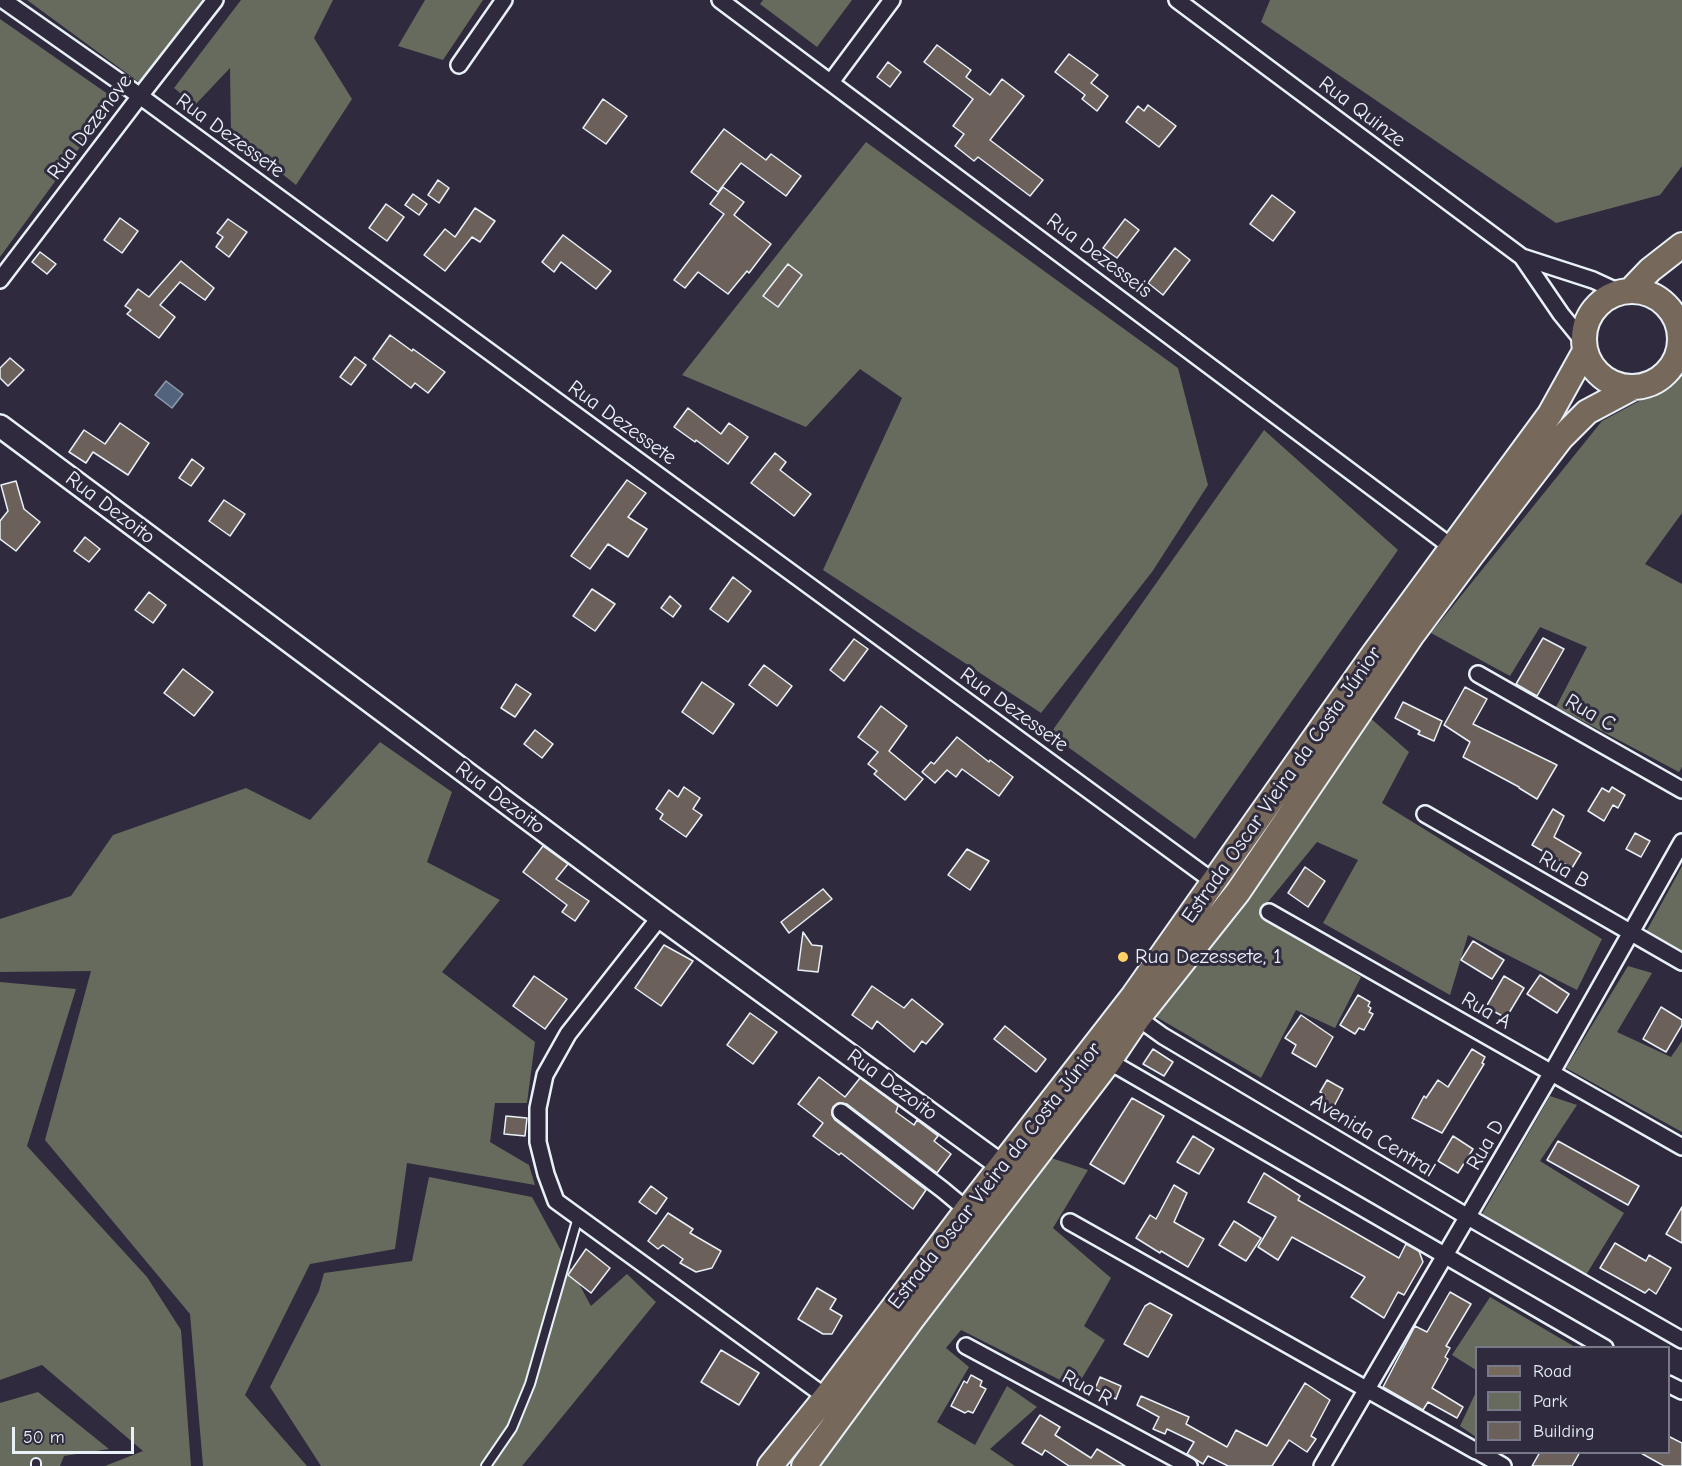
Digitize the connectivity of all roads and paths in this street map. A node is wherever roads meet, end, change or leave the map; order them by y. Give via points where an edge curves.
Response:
1 (3, 0) edge
2 (215, 0) edge
3 (504, 0) edge
4 (720, 0) edge
5 (892, 0) edge
6 (1177, 0) edge
7 (459, 65) dead end
8 (831, 82) junction
9 (140, 96) junction
10 (1682, 245) edge
11 (1522, 257) junction
12 (0, 280) edge
13 (1624, 291) junction
14 (1680, 321) edge
15 (1584, 346) junction
16 (1634, 387) junction
17 (0, 426) edge
18 (1453, 548) junction
19 (1478, 674) dead end
20 (1682, 790) edge
21 (1425, 813) dead end
22 (1682, 842) edge
23 (1214, 882) junction
24 (1269, 912) dead end
25 (660, 917) junction
26 (1631, 933) junction
27 (1682, 962) edge
28 (1138, 1018) junction
29 (1107, 1064) junction
30 (1552, 1072) junction
31 (841, 1112) dead end
32 (1682, 1147) edge
33 (1002, 1166) junction
34 (967, 1210) junction
35 (578, 1217) junction
36 (1468, 1217) junction
37 (1070, 1222) dead end
38 (1444, 1255) junction
39 (1682, 1340) edge
40 (966, 1346) dead end
41 (1603, 1346) edge
42 (1368, 1389) junction
43 (826, 1396) junction
44 (1475, 1450) edge
45 (1482, 1454) edge
46 (486, 1466) edge
47 (770, 1466) edge
48 (804, 1466) edge
49 (1189, 1466) edge
50 (1322, 1466) edge
51 (1503, 1466) edge

1 - 9 street, Rua Dezessete
2 - 9 street, Rua Dezenove
3 - 7 street
4 - 8 street, Rua Dezesseis
5 - 8 street
6 - 11 street, Rua Quinze
8 - 18 street, Rua Dezesseis
9 - 12 street, Rua Dezenove
9 - 23 street, Rua Dezessete
10 - 13 main road
11 - 13 street, Rua Quinze
11 - 15 street, Rua Quinze
13 - 14 main road via 1651,294
13 - 15 main road via 1600,302 1593,310 1587,320
14 - 16 main road via 1680,347 1671,367 1655,381
15 - 16 main road via 1603,378
15 - 18 main road, Estrada Oscar Vieira da Costa Júnior via 1550,414
16 - 28 main road, Estrada Oscar Vieira da Costa Júnior via 1587,412 1561,438 1412,635 1238,892
17 - 25 main road, Rua Dezoito
18 - 23 main road, Estrada Oscar Vieira da Costa Júnior
19 - 20 street, Rua C
21 - 26 street, Rua B
22 - 26 street, Rua D
23 - 33 main road, Estrada Oscar Vieira da Costa Júnior via 1134,995
24 - 30 street, Rua A
25 - 33 main road, Rua Dezoito
25 - 35 street via 568,1034 545,1075 538,1108 538,1142 555,1201
26 - 27 street, Rua B
26 - 30 street, Rua D
28 - 29 main road, Estrada Oscar Vieira da Costa Júnior
28 - 36 street, Avenida Central
29 - 38 street via 1119,1067
29 - 48 main road, Estrada Oscar Vieira da Costa Júnior
30 - 32 street, Rua A
30 - 36 street, Rua D
31 - 34 street
33 - 34 main road, Estrada Oscar Vieira da Costa Júnior
34 - 43 main road, Estrada Oscar Vieira da Costa Júnior
35 - 43 street
35 - 46 lane via 531,1384 512,1428
36 - 38 street, Rua D
36 - 39 street, Avenida Central
37 - 42 street
38 - 41 street
38 - 42 street, Rua D
40 - 49 street, Rua R
42 - 44 street
42 - 50 street, Rua D
43 - 47 main road, Estrada Oscar Vieira da Costa Júnior
45 - 51 street

